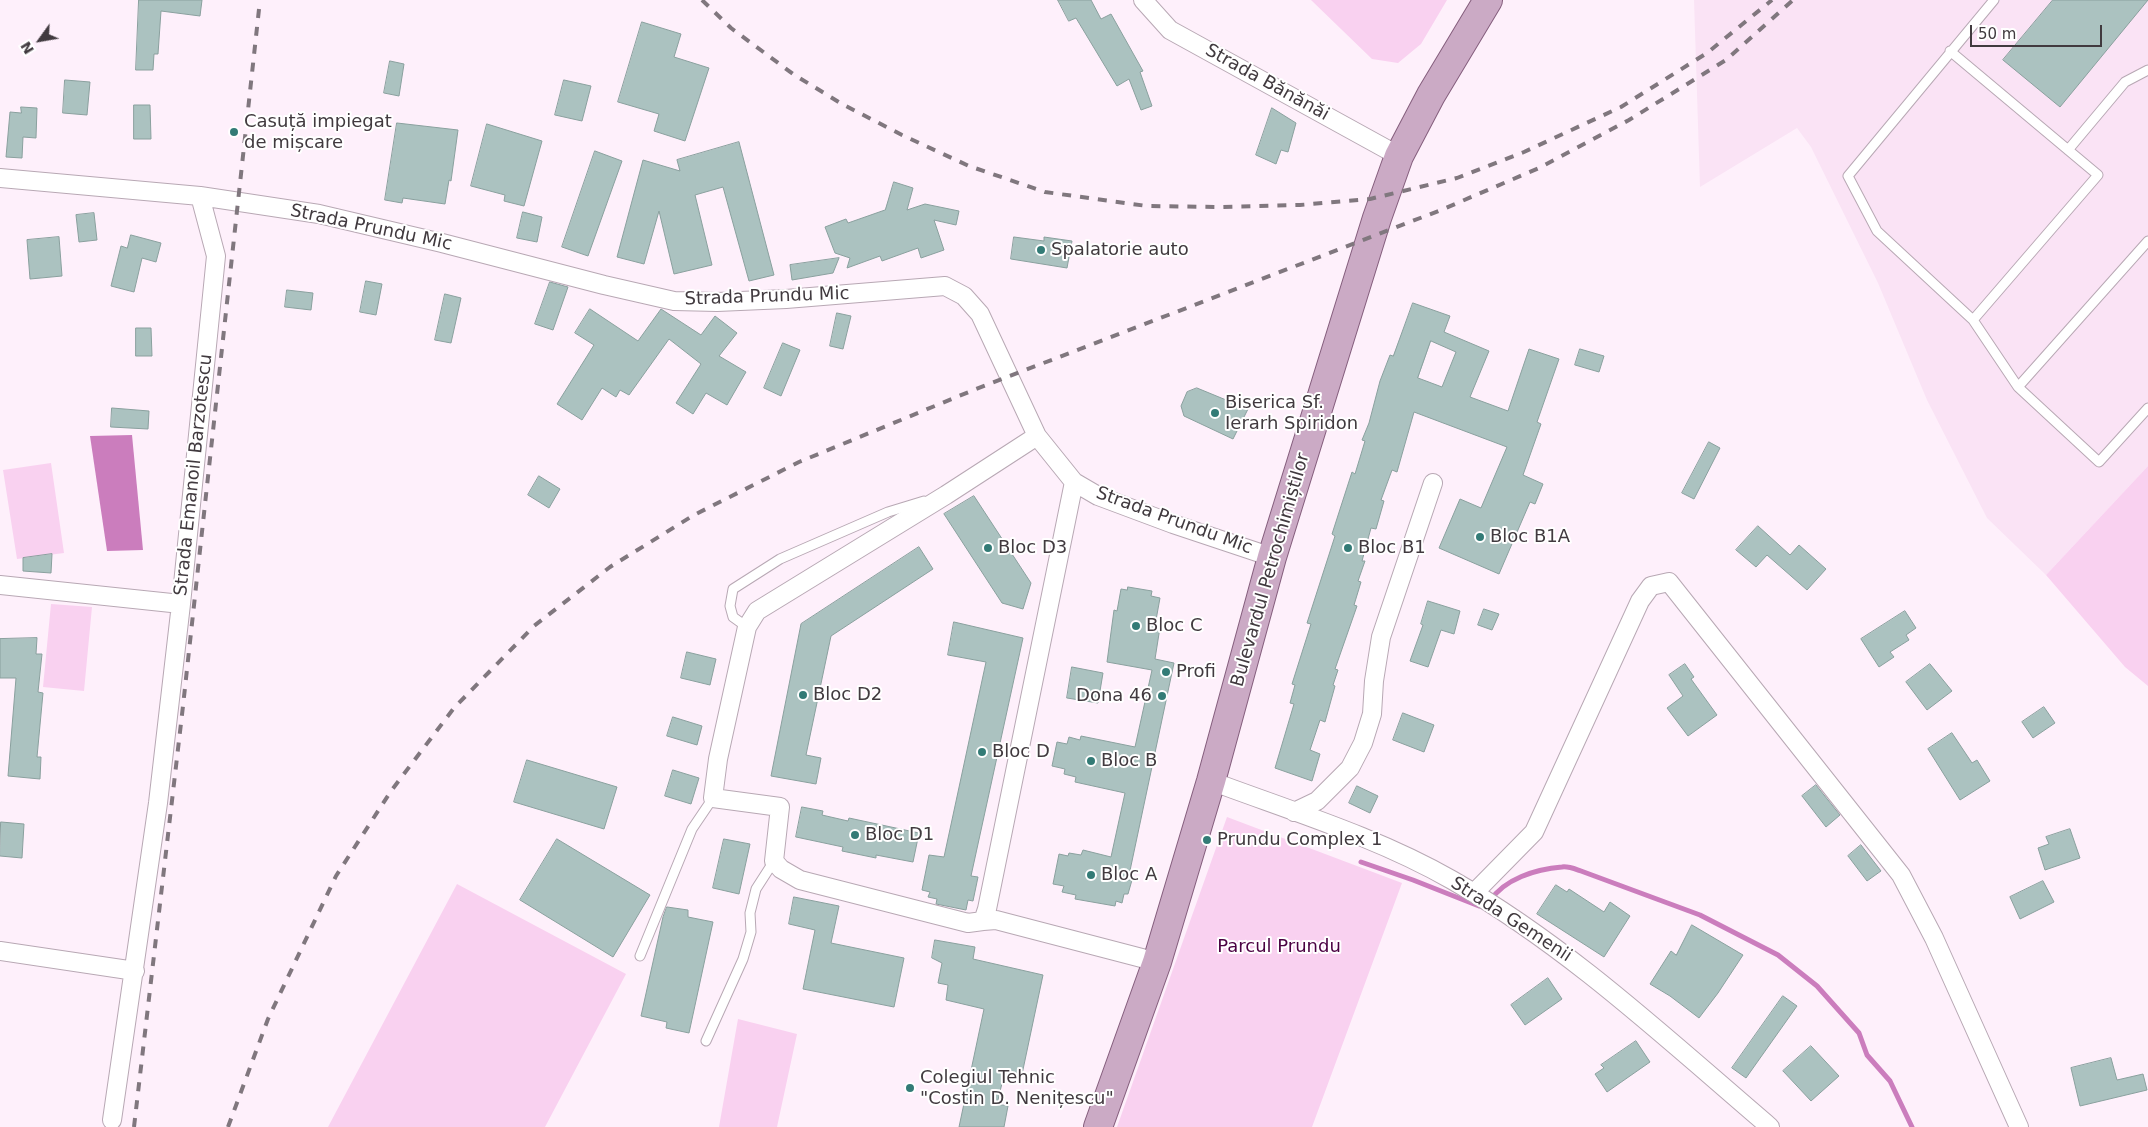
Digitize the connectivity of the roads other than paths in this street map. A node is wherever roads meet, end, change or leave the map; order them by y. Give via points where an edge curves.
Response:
1 (1143, 0) edge
2 (1488, 0) edge
3 (1994, 0) edge
4 (1950, 51) junction
5 (2148, 70) edge
6 (2068, 150) junction
7 (1398, 156) junction
8 (0, 178) edge
9 (200, 196) junction
10 (2148, 241) edge
11 (1973, 320) junction
12 (2018, 387) junction
13 (2148, 408) edge
14 (1037, 436) junction
15 (1074, 482) junction
16 (1433, 482) dead end
17 (946, 495) junction
18 (1272, 557) junction
19 (0, 585) edge
20 (181, 604) junction
21 (747, 627) junction
22 (1211, 780) junction
23 (713, 798) junction
24 (1294, 812) junction
25 (774, 861) junction
26 (1474, 893) junction
27 (983, 921) junction
28 (0, 951) edge
29 (640, 956) dead end
30 (1157, 962) junction
31 (135, 971) junction
32 (706, 1041) dead end
33 (112, 1120) dead end
34 (1098, 1127) edge
35 (1770, 1127) edge
36 (2019, 1127) edge

1 - 7 street, Strada Bănănăi via 1170,30
2 - 7 main road, Bulevardul Petrochimiștilor
3 - 4 lane
4 - 6 lane
4 - 11 lane via 1848,176 1877,231
5 - 6 lane via 2125,82
6 - 11 lane via 2098,175
7 - 18 main road, Bulevardul Petrochimiștilor
8 - 9 street, Strada Prundu Mic
9 - 14 street, Strada Prundu Mic via 319,214 674,301 786,300 945,286 964,296 980,314
9 - 20 street, Strada Emanoil Barzotescu via 216,256
10 - 12 lane
11 - 12 lane
12 - 13 lane via 2099,462
14 - 15 street, Strada Prundu Mic
14 - 17 street
15 - 18 street, Strada Prundu Mic via 1098,496
15 - 27 street
16 - 24 street via 1381,637 1372,714 1364,743 1350,768 1316,801
17 - 21 street via 757,611
17 - 21 lane via 888,512 780,559 733,590 730,606 733,617
18 - 22 main road, Bulevardul Petrochimiștilor
19 - 20 street, Strada Emanoil Barzotescu
20 - 31 street
21 - 23 street via 718,759
22 - 24 street, Strada Gemenii
22 - 30 main road, Bulevardul Petrochimiștilor
23 - 25 street via 780,808
23 - 29 lane via 692,829
24 - 26 street, Strada Gemenii via 1387,848
25 - 27 street via 800,880 968,923
25 - 32 lane via 756,889 750,913 751,932 743,959
26 - 35 street, Strada Gemenii via 1588,972
26 - 36 street via 1534,832 1640,601 1651,586 1669,582 1901,875 1934,938
27 - 30 street via 996,920
28 - 31 street
30 - 34 main road, Bulevardul Petrochimiștilor
31 - 33 street

